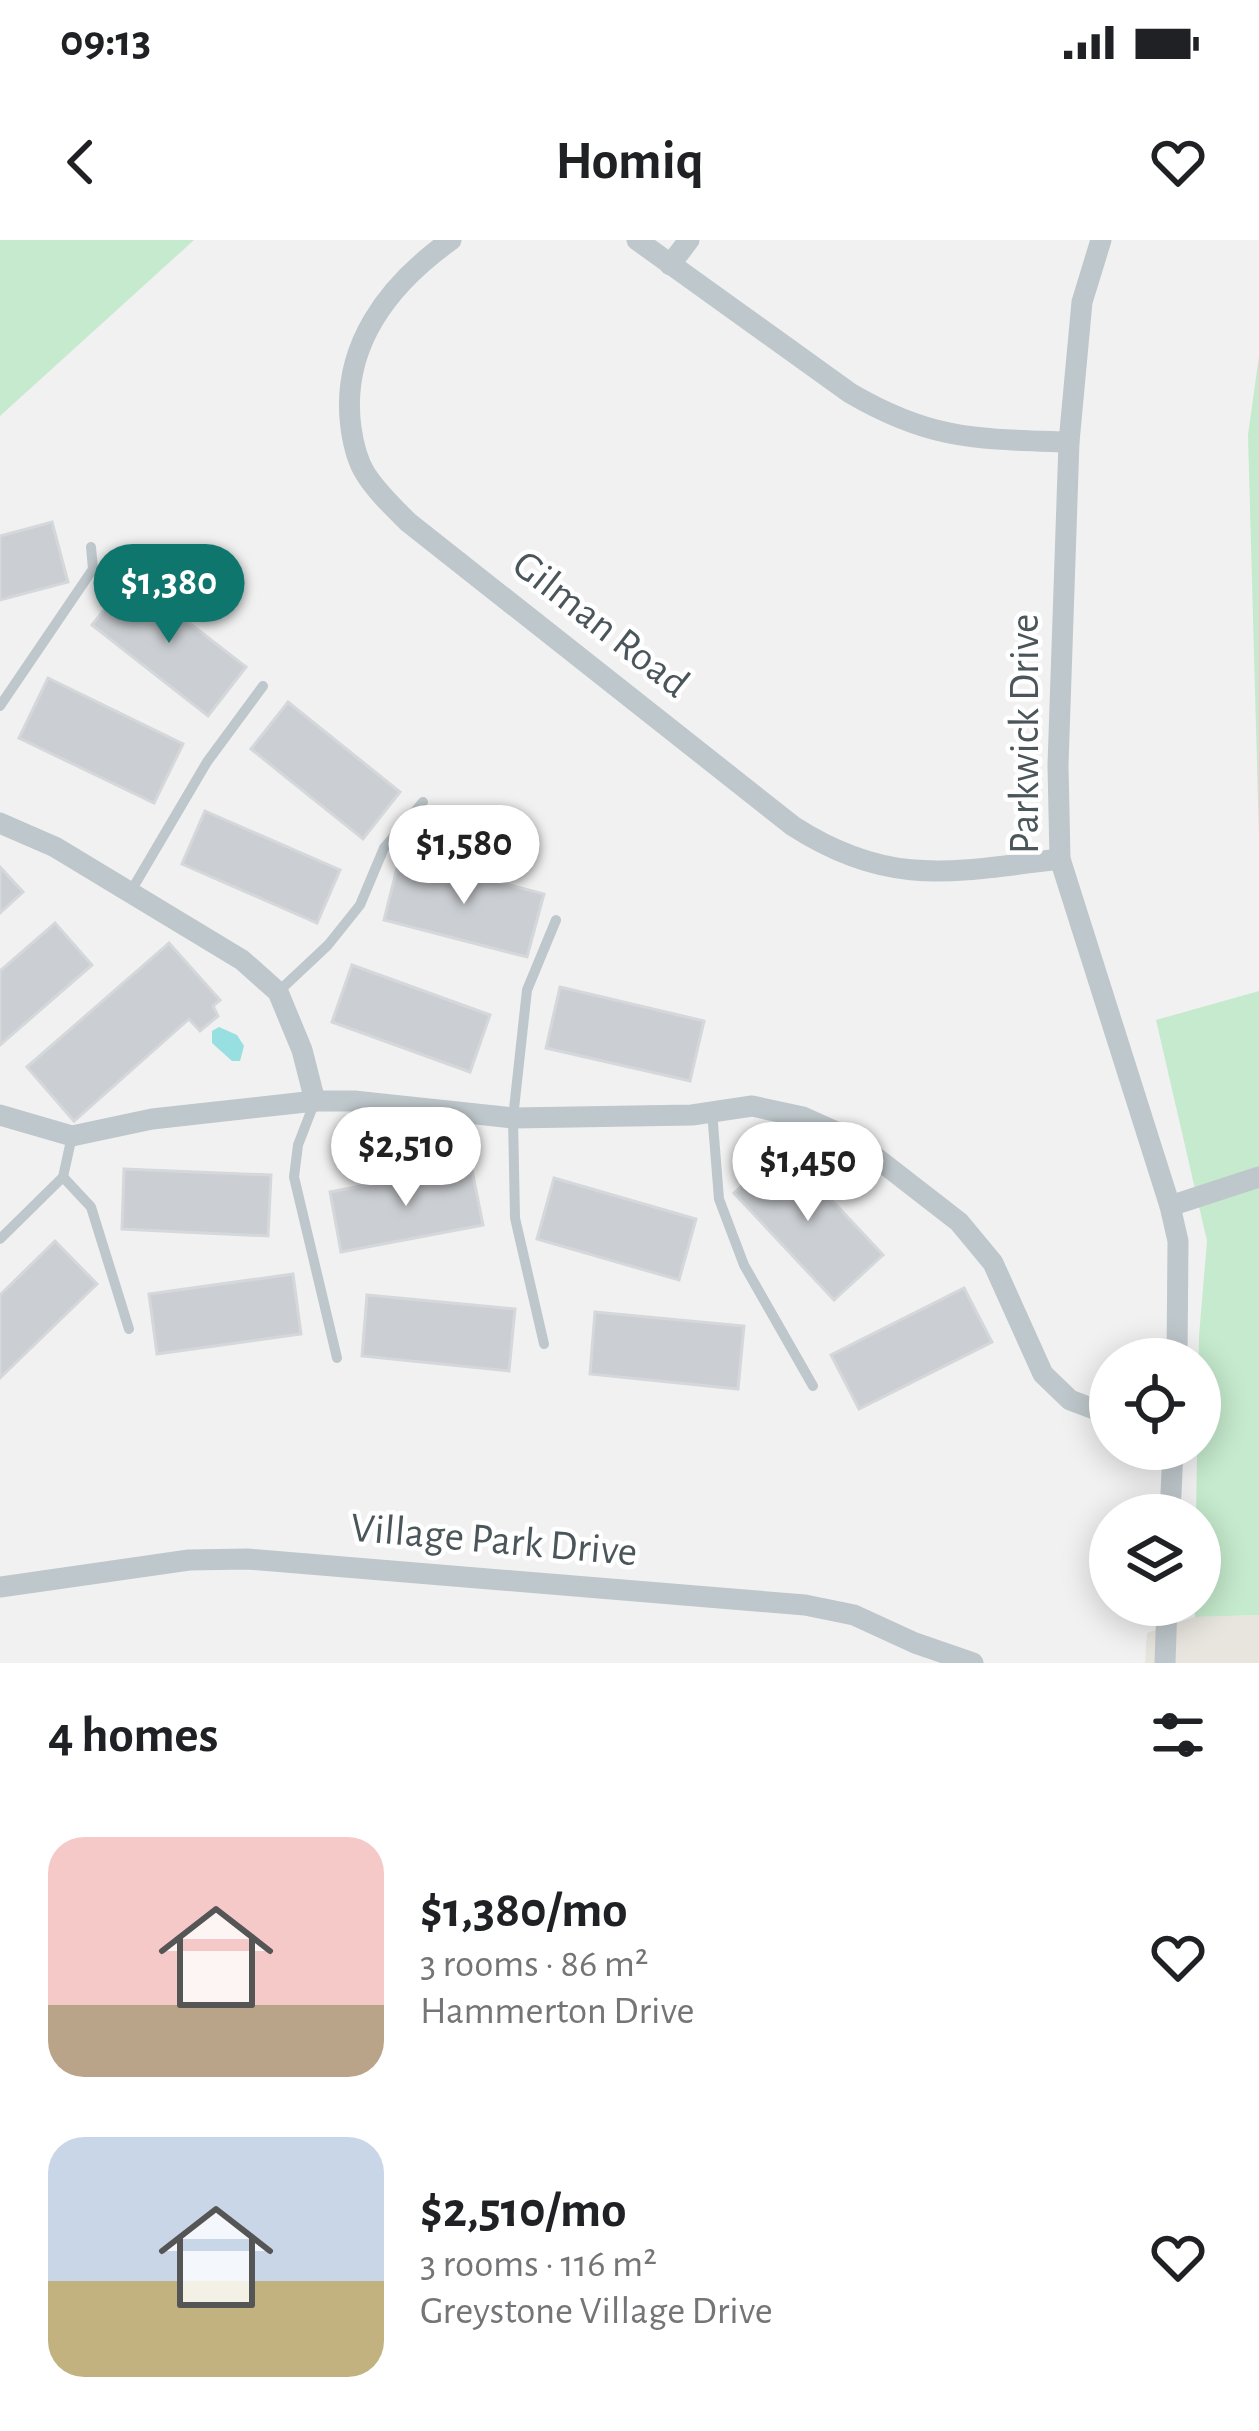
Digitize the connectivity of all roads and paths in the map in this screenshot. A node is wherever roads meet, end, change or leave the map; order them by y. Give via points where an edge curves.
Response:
1 (451, 240) edge
2 (637, 240) edge
3 (689, 240) edge
4 (1101, 240) edge
5 (670, 265) junction
6 (1069, 442) junction
7 (91, 547) dead end
8 (263, 686) dead end
9 (0, 706) edge
10 (423, 802) dead end
11 (0, 823) edge
12 (1060, 859) junction
13 (130, 891) junction
14 (556, 920) dead end
15 (278, 992) junction
16 (315, 1101) junction
17 (712, 1112) junction
18 (0, 1115) edge
19 (513, 1118) junction
20 (72, 1136) junction
21 (63, 1177) junction
22 (1259, 1177) edge
23 (1170, 1206) junction
24 (0, 1239) edge
25 (129, 1329) dead end
26 (1177, 1338) edge
27 (544, 1343) dead end
28 (337, 1358) dead end
29 (813, 1386) dead end
30 (1089, 1407) edge
31 (0, 1587) edge
32 (1166, 1626) edge
33 (973, 1663) edge
34 (1165, 1663) edge

1 - 12 street, Gilman Road via 377,313 350,372 353,439 363,471 385,499 830,850 918,872
2 - 5 street
3 - 5 street
4 - 6 street, Parkwick Drive via 1082,302
5 - 6 street via 888,415 965,438
6 - 12 street, Parkwick Drive
7 - 9 lane via 94,569
8 - 13 lane
10 - 15 lane via 384,848 360,905
11 - 13 street
12 - 23 street, Parkwick Drive
13 - 15 street via 211,938
14 - 19 lane via 527,990
15 - 16 street
16 - 19 street
16 - 20 street
16 - 28 lane via 294,1177
17 - 19 street
17 - 29 lane via 718,1199 744,1265
17 - 30 street via 752,1106 803,1117 900,1173 993,1263 1043,1374
18 - 20 street
19 - 27 lane via 514,1218
20 - 21 lane
21 - 24 lane
21 - 25 lane via 91,1208
22 - 23 street
23 - 26 street, Parkwick Drive via 1178,1241
31 - 33 street, Village Park Drive via 248,1559 805,1605
32 - 34 street

